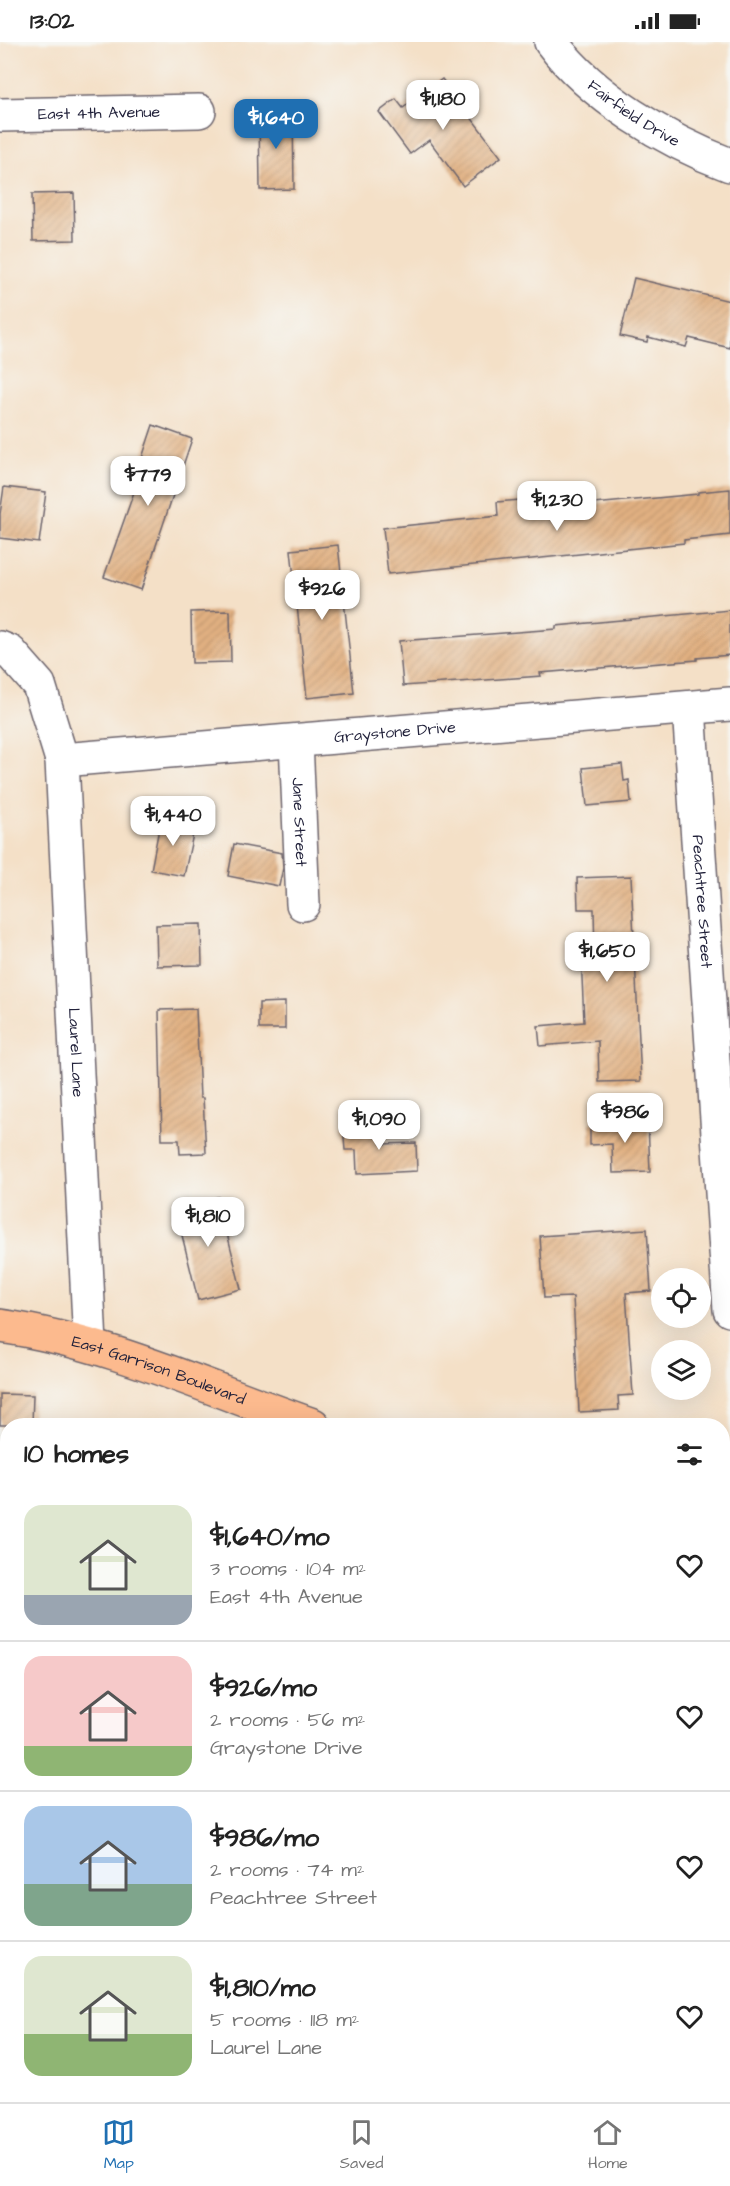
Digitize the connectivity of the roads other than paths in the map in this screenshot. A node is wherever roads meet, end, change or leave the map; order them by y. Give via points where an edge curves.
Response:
1 (551, 42) edge
2 (199, 111) dead end
3 (0, 115) edge
4 (730, 165) edge
5 (0, 648) edge
6 (730, 704) edge
7 (689, 708) junction
8 (296, 741) junction
9 (62, 760) junction
10 (303, 904) dead end
11 (730, 1310) edge
12 (0, 1326) edge
13 (90, 1345) junction
14 (258, 1415) edge
15 (275, 1418) edge

1 - 4 street, Fairfield Drive via 593,85 628,111 665,135
2 - 3 street, East 4th Avenue
5 - 9 street, Laurel Lane via 9,652 39,685
6 - 7 street, Graystone Drive
7 - 8 street, Graystone Drive
7 - 11 street, Peachtree Street
8 - 9 street, Graystone Drive
8 - 10 street, Jane Street
9 - 13 street, Laurel Lane
12 - 13 main road, East Garrison Boulevard
13 - 14 main road, East Garrison Boulevard via 184,1376
14 - 15 main road, East Garrison Boulevard

